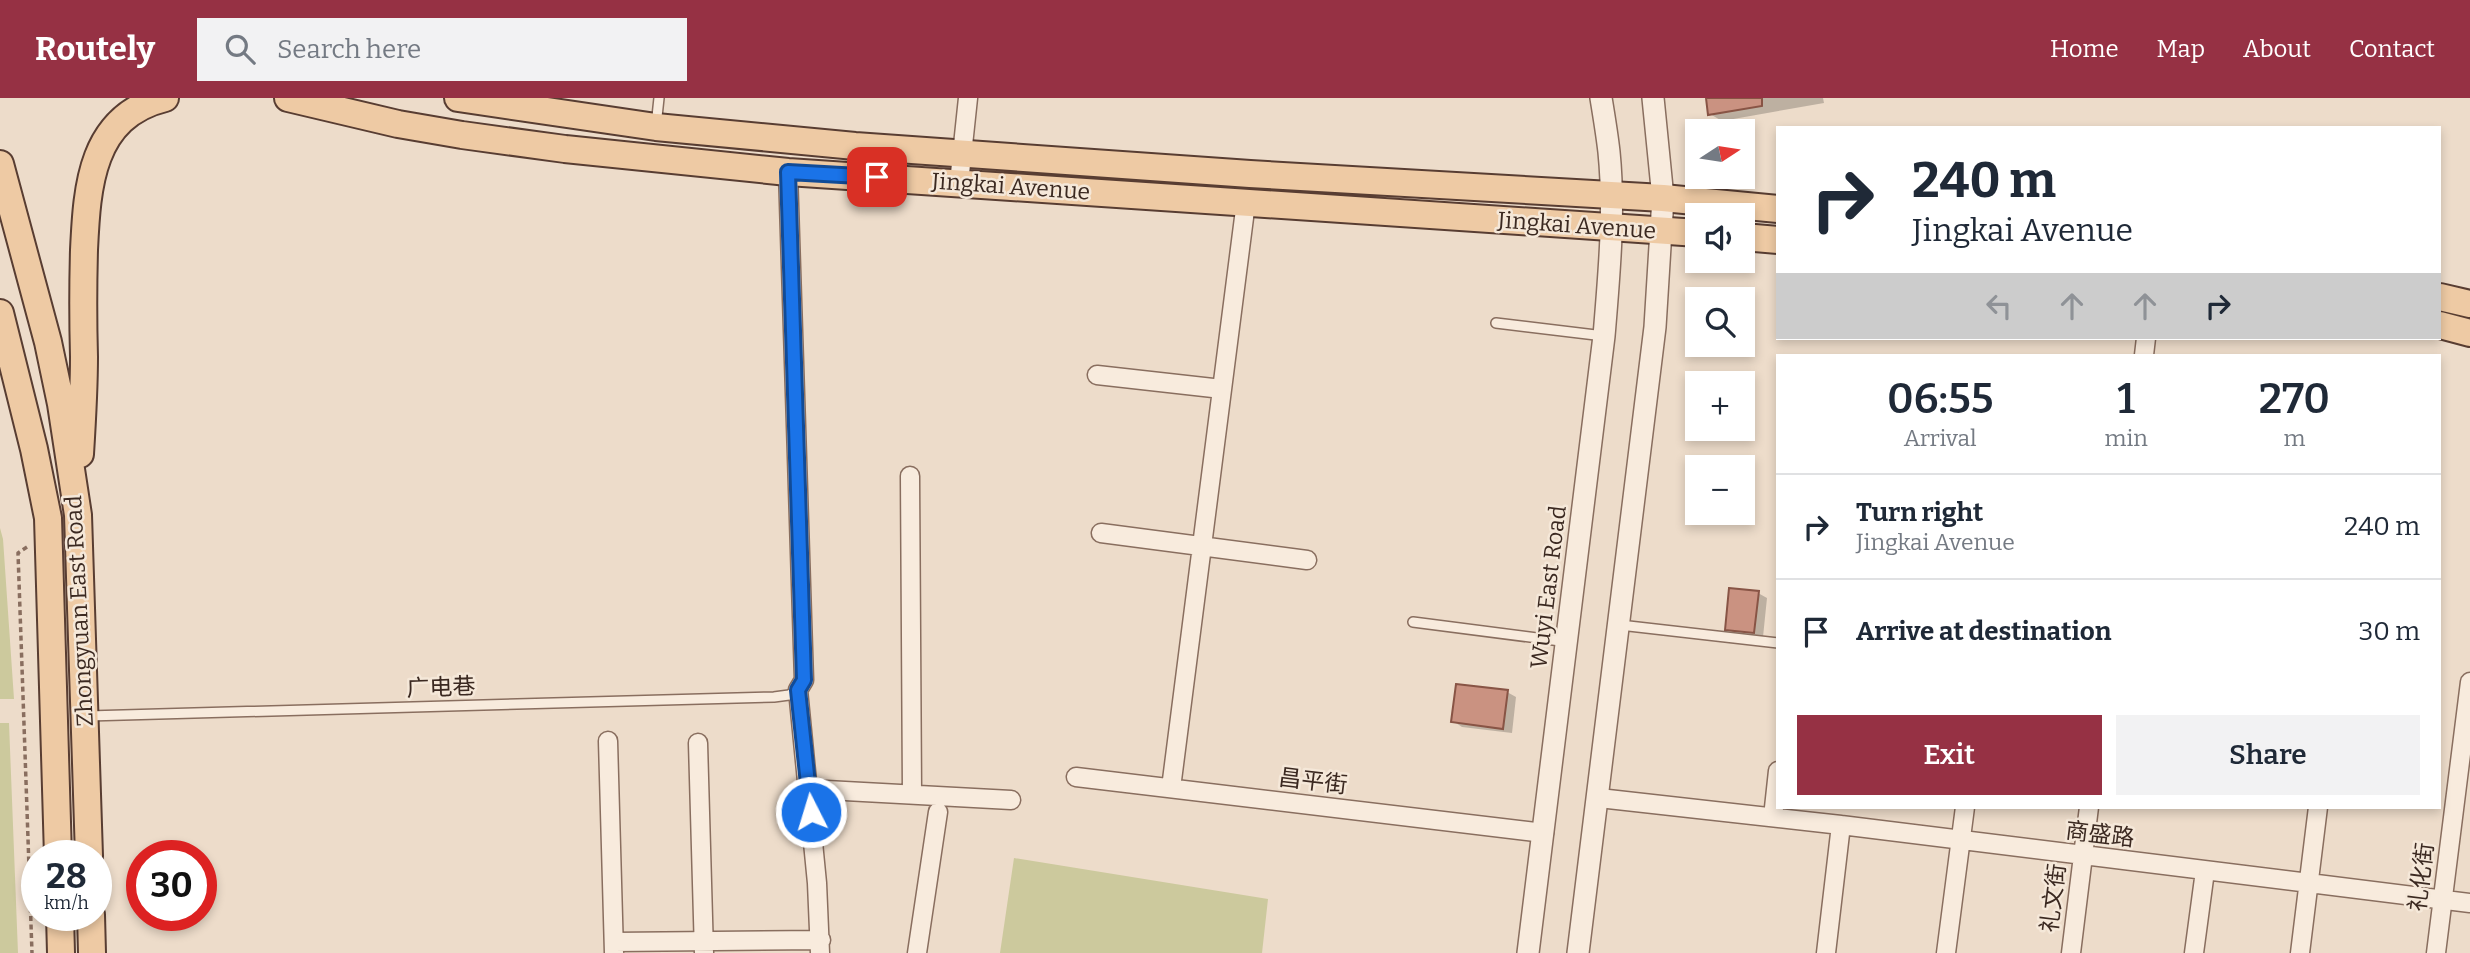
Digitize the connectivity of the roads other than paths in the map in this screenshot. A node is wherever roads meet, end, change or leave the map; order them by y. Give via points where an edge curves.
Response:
1 (165, 98) edge
2 (269, 98) edge
3 (288, 98) edge
4 (458, 98) edge
5 (659, 98) edge
6 (968, 98) edge
7 (1601, 98) edge
8 (1653, 98) edge
9 (314, 104) junction
10 (656, 127) junction
11 (962, 152) junction
12 (0, 164) edge
13 (788, 172) junction
14 (959, 183) junction
15 (1610, 195) junction
16 (1664, 198) junction
17 (1246, 202) junction
18 (1776, 209) edge
19 (1610, 227) junction
20 (1662, 231) junction
21 (1685, 232) edge
22 (1755, 238) edge
23 (1776, 240) edge
24 (2441, 297) edge
25 (2470, 304) edge
26 (1, 318) edge
27 (1496, 323) dead end
28 (2441, 325) edge
29 (2470, 333) edge
30 (1604, 336) junction
31 (1097, 375) dead end
32 (1222, 389) junction
33 (909, 475) dead end
34 (78, 515) junction
35 (1101, 533) dead end
36 (1202, 546) junction
37 (1307, 560) dead end
38 (1413, 622) dead end
39 (1620, 625) junction
40 (1568, 642) junction
41 (1776, 643) edge
42 (2470, 682) edge
43 (798, 690) junction
44 (84, 716) junction
45 (608, 741) dead end
46 (698, 743) dead end
47 (1076, 777) dead end
48 (1171, 788) junction
49 (808, 789) junction
50 (1776, 789) edge
51 (912, 793) junction
52 (1599, 798) junction
53 (1011, 800) dead end
54 (1965, 809) edge
55 (2089, 809) edge
56 (2318, 809) edge
57 (938, 812) dead end
58 (1773, 817) junction
59 (1841, 825) junction
60 (1544, 833) junction
61 (58, 840) edge
62 (88, 840) edge
63 (1961, 841) junction
64 (2083, 856) junction
65 (2205, 871) junction
66 (2308, 884) junction
67 (2444, 900) junction
68 (2470, 903) edge
69 (60, 931) edge
70 (91, 931) edge
71 (821, 946) edge
72 (614, 947) edge
73 (704, 947) edge
74 (61, 953) edge
75 (92, 953) edge
76 (917, 953) edge
77 (1528, 953) edge
78 (1578, 953) edge
79 (1826, 953) edge
80 (1947, 953) edge
81 (2071, 953) edge
82 (2194, 953) edge
83 (2300, 953) edge
84 (2436, 953) edge

1 - 34 main road via 129,113 113,129 101,149 87,195
2 - 9 main road
3 - 9 main road, Jingkai Avenue
4 - 10 main road, Jingkai Avenue
5 - 10 lane
6 - 11 street
7 - 15 street, Wuyi East Road
8 - 16 street
9 - 13 main road, Jingkai Avenue via 462,135
10 - 11 main road, Jingkai Avenue
11 - 14 street
11 - 15 main road, Jingkai Avenue
12 - 34 main road, Zhongyuan East Road via 48,342
13 - 14 main road, Jingkai Avenue
13 - 43 street via 804,680
14 - 17 main road, Jingkai Avenue
15 - 16 main road, Jingkai Avenue
15 - 19 street, Wuyi East Road
16 - 18 main road, Jingkai Avenue
16 - 20 street
17 - 19 main road, Jingkai Avenue
17 - 32 street
19 - 20 main road, Jingkai Avenue
19 - 30 street, Wuyi East Road
20 - 21 main road, Jingkai Avenue
20 - 39 street
22 - 23 main road
24 - 25 main road
26 - 61 main road, Zhongyuan East Road via 34,449 48,531
27 - 30 lane
28 - 29 main road
30 - 40 street, Wuyi East Road
31 - 32 street
32 - 36 street
33 - 51 street
34 - 44 main road, Zhongyuan East Road
35 - 36 street
36 - 37 street
36 - 48 street
38 - 40 lane
39 - 41 lane
39 - 52 street
40 - 60 street, Wuyi East Road
42 - 67 street, 礼化街
43 - 44 lane, 广电巷 via 760,697
43 - 49 street
44 - 62 main road, Zhongyuan East Road
45 - 72 street
46 - 73 street
47 - 48 street, 昌平街
48 - 60 street, 昌平街
49 - 51 street
49 - 71 street
50 - 58 street
51 - 53 street
52 - 58 street, 商盛路
52 - 78 street
54 - 63 street
55 - 64 street, 礼文街
56 - 66 street
57 - 76 street
58 - 59 street, 商盛路
59 - 63 street, 商盛路
59 - 79 street
60 - 77 street, Wuyi East Road
63 - 64 street, 商盛路
63 - 80 street
64 - 65 street, 商盛路
64 - 81 street, 礼文街
65 - 66 street, 商盛路
65 - 82 street
66 - 67 street, 商盛路
66 - 83 street
67 - 68 street, 商盛路
67 - 84 street, 礼化街
69 - 74 main road
70 - 75 main road
71 - 73 street
72 - 73 street

